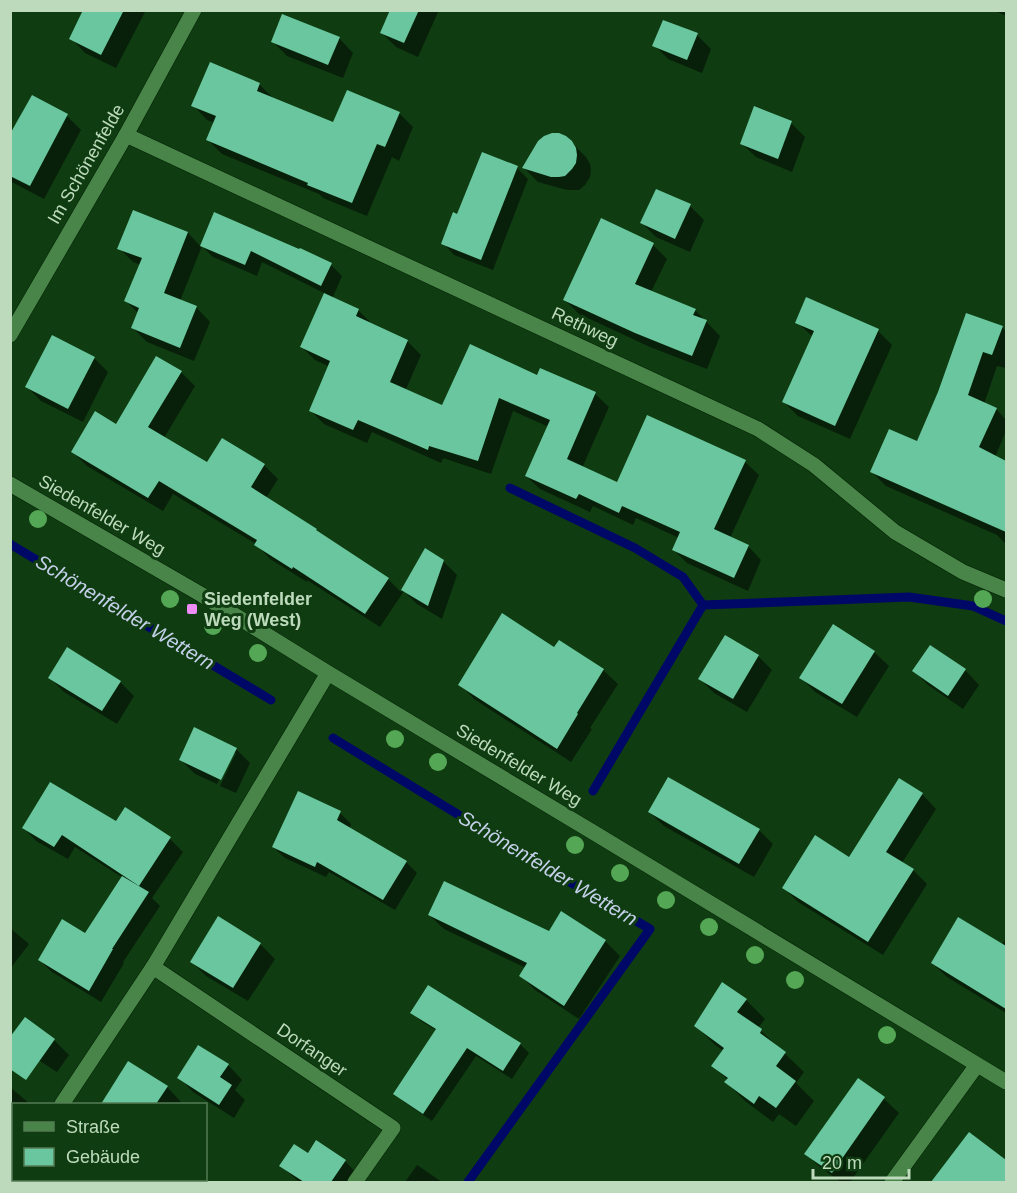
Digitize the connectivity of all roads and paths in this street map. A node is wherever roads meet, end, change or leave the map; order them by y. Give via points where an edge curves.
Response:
1 (194, 10) edge
2 (126, 135) junction
3 (10, 335) edge
4 (10, 484) edge
5 (1006, 590) edge
6 (328, 674) junction
7 (153, 967) junction
8 (977, 1065) junction
9 (1006, 1082) edge
10 (63, 1103) edge
11 (355, 1182) edge
12 (892, 1182) edge

1 - 2 street, Im Schönenfelde
2 - 3 street, Im Schönenfelde
2 - 5 street, Rethweg via 758,429 814,465 895,532 963,572
4 - 6 street, Siedenfelder Weg via 202,595
6 - 7 street
6 - 8 street, Siedenfelder Weg
7 - 10 street
7 - 11 street, Dorfanger via 393,1128
8 - 9 street, Siedenfelder Weg
8 - 12 street

